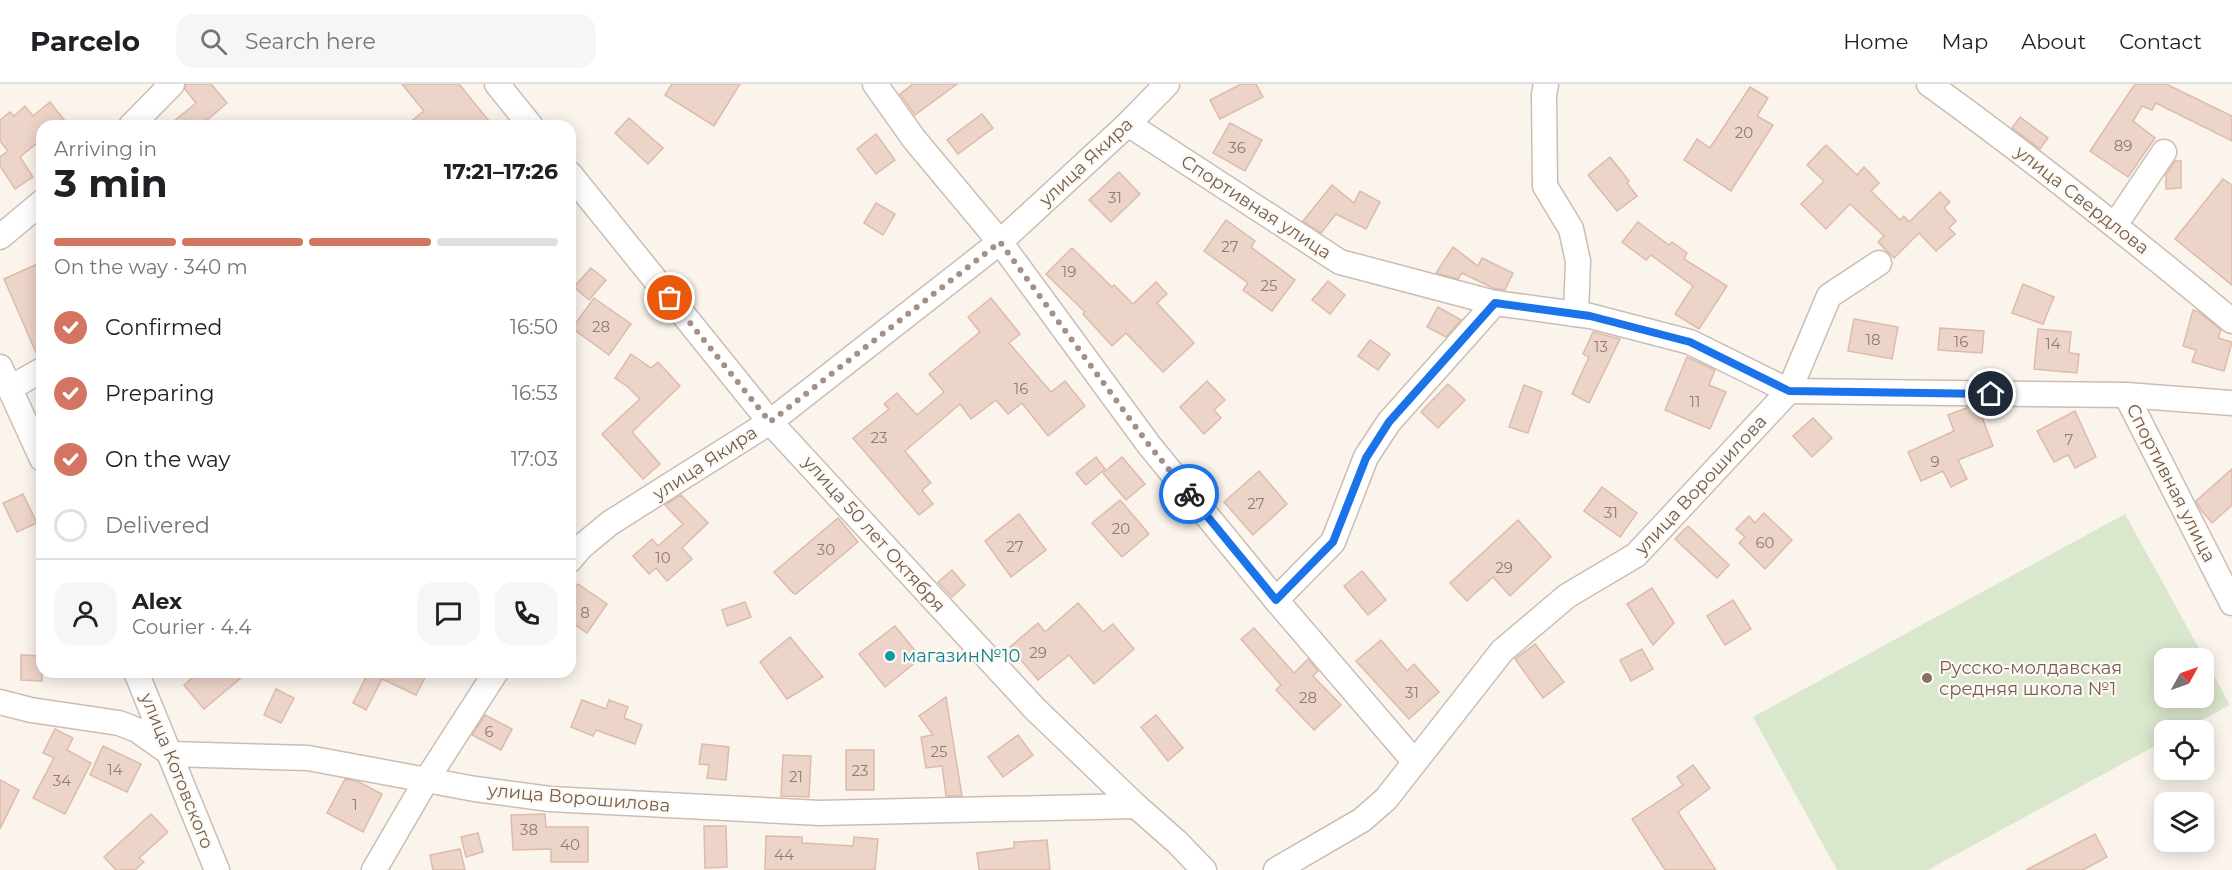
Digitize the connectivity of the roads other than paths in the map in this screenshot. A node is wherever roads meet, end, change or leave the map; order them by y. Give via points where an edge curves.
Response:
1 (172, 84) edge
2 (497, 84) edge
3 (875, 84) edge
4 (1167, 84) edge
5 (1546, 84) edge
6 (1929, 84) edge
7 (137, 120) edge
8 (526, 120) edge
9 (1128, 124) junction
10 (2164, 152) dead end
11 (576, 181) edge
12 (36, 207) edge
13 (2115, 225) junction
14 (0, 237) edge
15 (1000, 242) junction
16 (1879, 263) dead end
17 (1495, 303) junction
18 (1575, 314) junction
19 (2232, 321) edge
20 (36, 371) edge
21 (5, 378) edge
22 (1789, 391) junction
23 (2126, 395) junction
24 (2232, 403) edge
25 (770, 422) junction
26 (36, 446) edge
27 (576, 553) edge
28 (1276, 600) junction
29 (2232, 603) edge
30 (139, 678) edge
31 (492, 678) edge
32 (0, 702) edge
33 (171, 754) junction
34 (1414, 760) junction
35 (427, 779) junction
36 (1136, 806) junction
37 (217, 870) edge
38 (374, 870) edge
39 (1204, 870) edge
40 (1276, 870) edge

1 - 7 street
2 - 8 street
3 - 15 street via 914,139
4 - 9 street, улица Якира
5 - 18 street via 1545,186 1571,229 1578,261
6 - 13 street, улица Свердлова
9 - 15 street, улица Якира
9 - 17 street, Спортивная улица via 1340,262
10 - 13 street
11 - 25 street, улица 50 лет Октября
12 - 14 street
13 - 19 street, улица Свердлова
15 - 25 street, улица Якира
15 - 28 street via 1149,445
16 - 22 street, улица Ворошилова via 1829,296
17 - 18 street, Спортивная улица
17 - 28 street via 1389,422 1366,458 1333,542
18 - 22 street, Спортивная улица via 1690,342
20 - 21 street
21 - 26 street
22 - 23 street, Спортивная улица
22 - 34 street, улица Ворошилова via 1636,555 1567,596 1502,651
23 - 24 street, Спортивная улица
23 - 29 street, Спортивная улица
25 - 27 street, улица Якира via 610,523
25 - 36 street, улица 50 лет Октября via 1035,709
28 - 34 street
30 - 33 street, улица Котовского
31 - 35 street
32 - 33 street via 118,723 137,730
33 - 35 street, улица Ворошилова via 308,758
33 - 37 street, улица Котовского
34 - 40 street, улица Ворошилова via 1386,798 1362,820
35 - 36 street, улица Ворошилова via 550,799 820,813
35 - 38 street
36 - 39 street, улица 50 лет Октября

